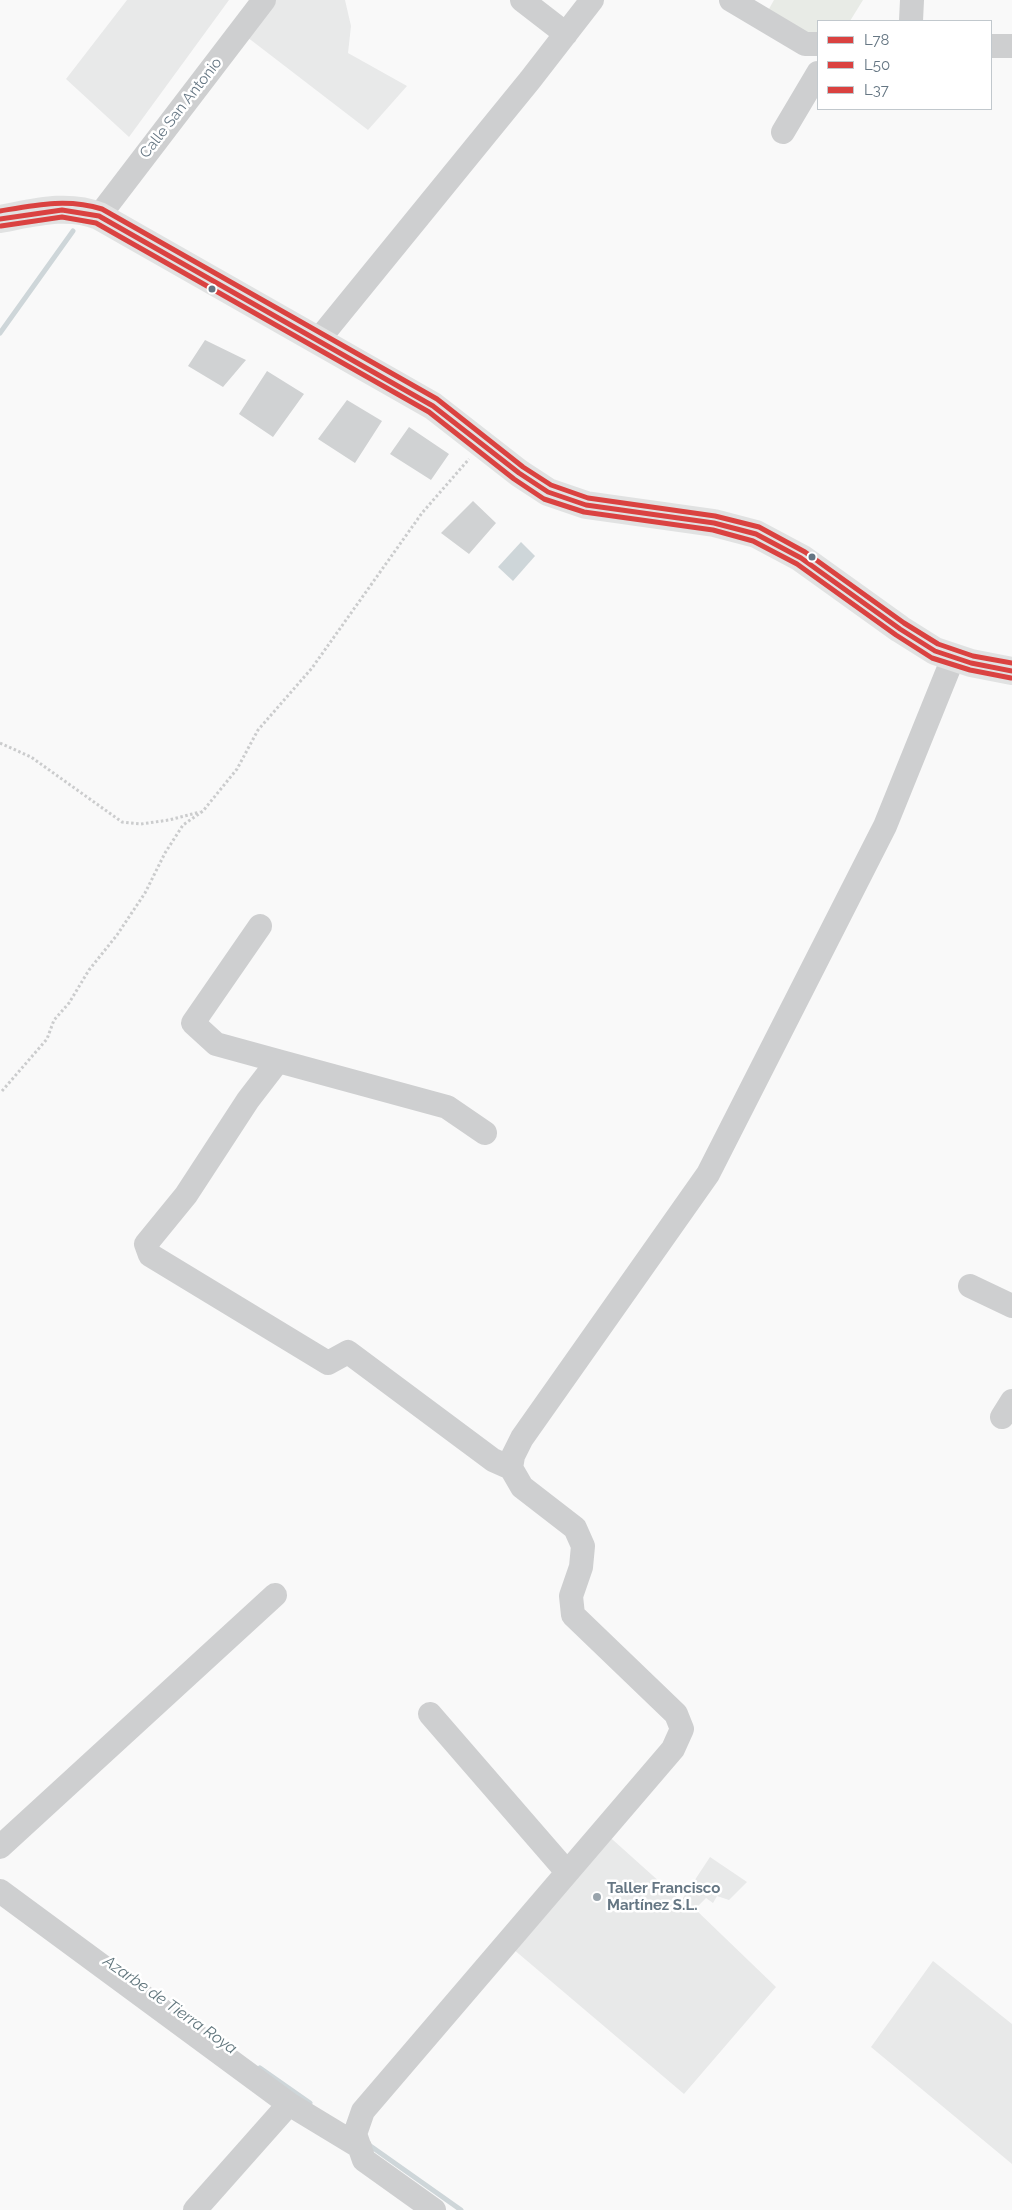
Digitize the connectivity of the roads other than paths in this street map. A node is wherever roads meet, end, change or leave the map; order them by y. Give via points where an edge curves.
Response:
1 (264, 0) edge
2 (522, 0) edge
3 (592, 0) edge
4 (733, 0) edge
5 (912, 0) edge
6 (911, 20) edge
7 (566, 34) junction
8 (817, 44) edge
9 (992, 46) edge
10 (1012, 46) edge
11 (817, 76) edge
12 (783, 132) dead end
13 (99, 216) junction
14 (0, 219) edge
15 (319, 339) junction
16 (953, 658) junction
17 (1012, 671) edge
18 (260, 926) dead end
19 (278, 1060) junction
20 (484, 1132) dead end
21 (970, 1286) dead end
22 (1012, 1306) edge
23 (510, 1468) junction
24 (275, 1595) dead end
25 (430, 1714) dead end
26 (0, 1847) edge
27 (567, 1872) junction
28 (0, 1892) edge
29 (289, 2104) junction
30 (360, 2147) junction
31 (195, 2210) edge
32 (434, 2210) edge

1 - 13 street, Calle San Antonio
2 - 7 street
3 - 7 street
4 - 8 street via 805,44
5 - 6 street
7 - 15 street
9 - 10 street
11 - 12 street
13 - 14 main road via 63,209
13 - 15 main road
15 - 16 main road via 433,406 535,484 572,501 714,523 768,539 823,572 918,641
16 - 17 main road
16 - 23 street via 885,826 708,1174 522,1438
18 - 19 street via 193,1023 216,1044
19 - 20 street via 447,1107
19 - 23 street via 186,1195 146,1244 150,1255 328,1363 348,1352 493,1460
21 - 22 street
23 - 27 street via 522,1487 575,1528 583,1546 581,1568 572,1596 573,1615 676,1714 682,1729 673,1749
24 - 26 street
25 - 27 street
27 - 30 street via 363,2110 355,2134
28 - 29 street
29 - 30 street
29 - 31 street
30 - 32 street via 364,2160

